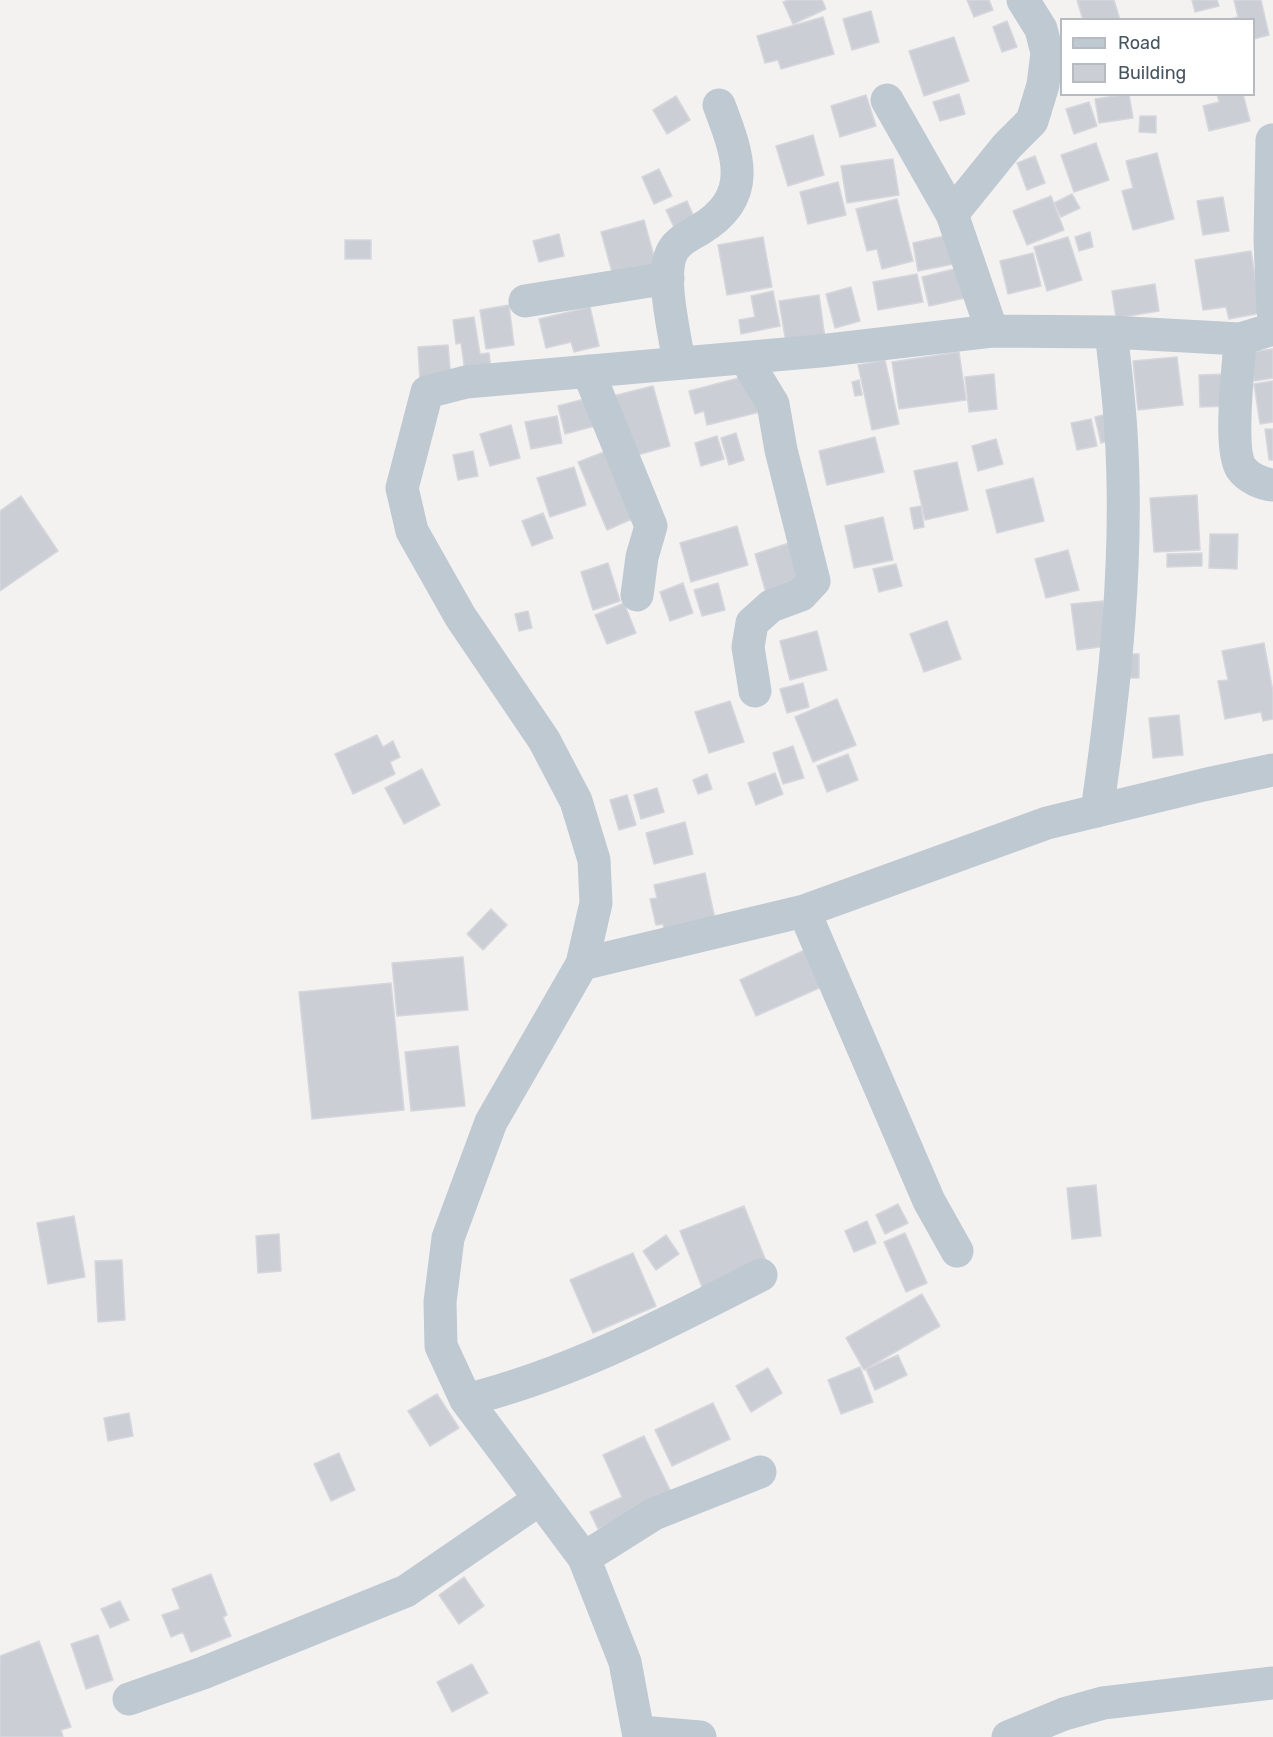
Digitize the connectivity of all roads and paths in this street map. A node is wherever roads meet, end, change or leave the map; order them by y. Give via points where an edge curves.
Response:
1 (1023, 0) edge
2 (887, 100) dead end
3 (719, 105) dead end
4 (1272, 140) edge
5 (952, 214) junction
6 (668, 278) junction
7 (525, 301) dead end
8 (1273, 311) edge
9 (1273, 329) edge
10 (992, 331) junction
11 (1112, 332) junction
12 (1240, 339) junction
13 (745, 357) junction
14 (679, 363) junction
15 (588, 371) junction
16 (1273, 485) edge
17 (637, 595) dead end
18 (755, 691) dead end
19 (1273, 770) edge
20 (1097, 811) junction
21 (804, 911) junction
22 (582, 964) junction
23 (957, 1251) dead end
24 (761, 1275) dead end
25 (466, 1400) junction
26 (760, 1472) dead end
27 (540, 1499) junction
28 (584, 1558) junction
29 (1273, 1683) edge
30 (129, 1699) dead end
31 (639, 1734) edge
32 (700, 1737) edge
33 (1008, 1737) edge

1 - 5 street via 1041,29 1047,53 1043,86 1032,121
2 - 5 street
3 - 6 street via 736,150 737,189 713,222 676,245
4 - 8 street
5 - 10 street
6 - 7 street
6 - 14 street
9 - 12 street
10 - 11 street
10 - 13 street
11 - 12 street
11 - 20 street via 1121,433 1122,504 1111,712
12 - 16 street via 1234,442 1242,468 1261,483
13 - 14 street
13 - 18 street via 773,404 814,581 801,595 771,606 752,623 748,647
14 - 15 street
15 - 17 street via 651,526
15 - 22 street via 466,382 427,392 402,488 412,531 460,616 544,740 576,801 594,860 596,903
19 - 20 street
20 - 21 street via 1047,823
21 - 22 street
21 - 23 street via 929,1201
22 - 25 street via 491,1122 448,1238 440,1302 441,1347
24 - 25 street via 618,1348 521,1386
25 - 27 street
26 - 28 street via 654,1514
27 - 28 street
27 - 30 street via 406,1591
28 - 31 street via 625,1662
29 - 33 street via 1103,1703
31 - 32 street

